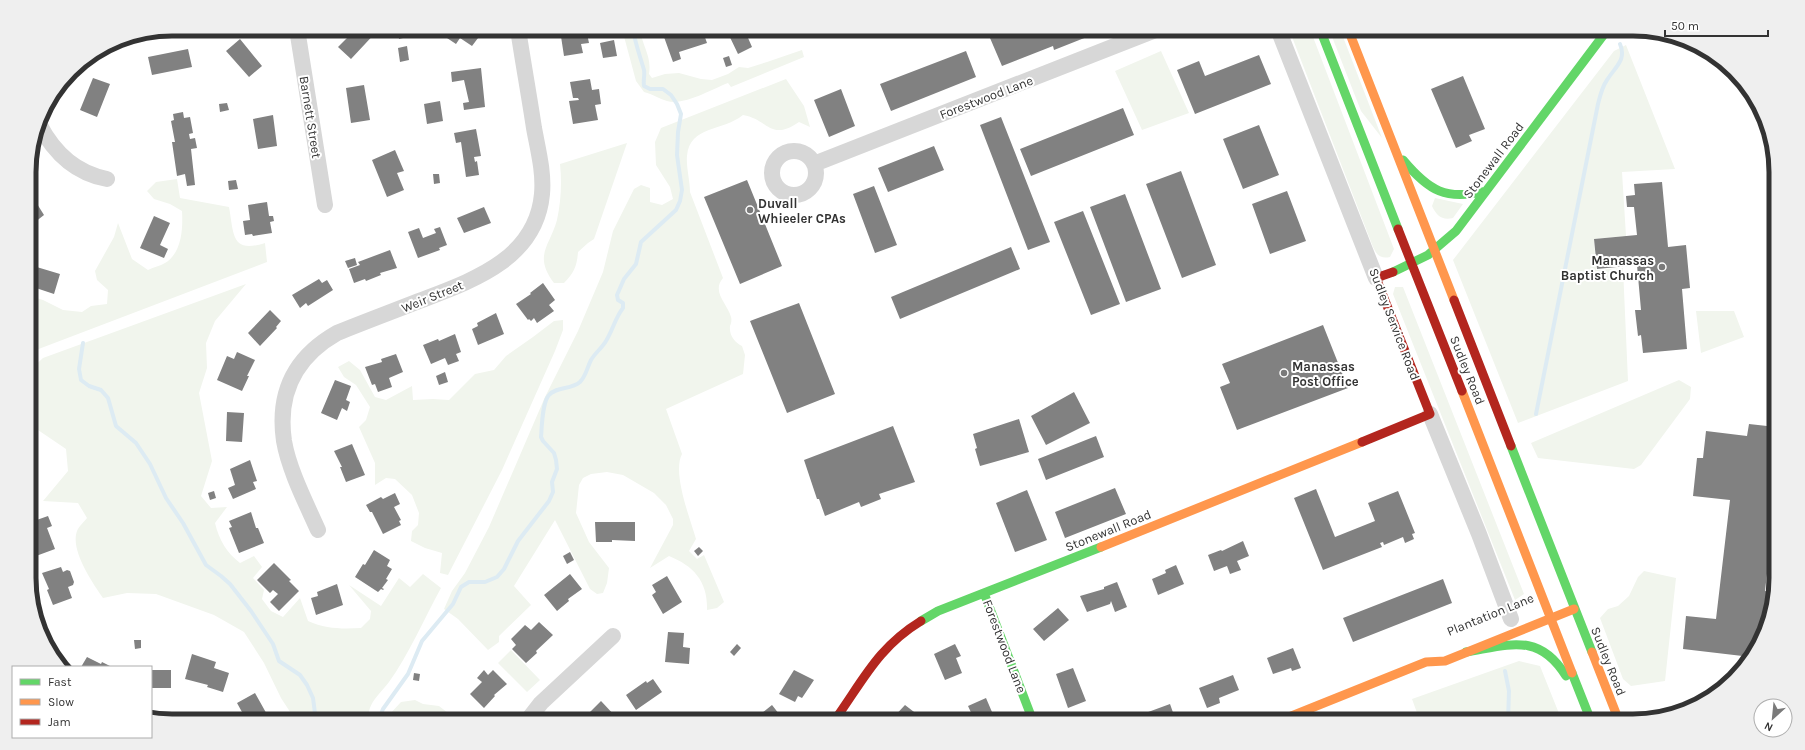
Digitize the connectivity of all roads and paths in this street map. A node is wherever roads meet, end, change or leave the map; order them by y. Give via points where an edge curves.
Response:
1 (298, 36) edge
2 (519, 36) edge
3 (1140, 36) edge
4 (1281, 36) edge
5 (1323, 36) edge
6 (1351, 36) edge
7 (1603, 36) edge
8 (43, 131) edge
9 (1394, 147) junction
10 (814, 164) dead end
11 (107, 179) dead end
12 (1486, 191) junction
13 (325, 205) dead end
14 (1434, 252) junction
15 (1412, 265) junction
16 (1376, 278) junction
17 (1430, 414) junction
18 (318, 530) dead end
19 (984, 593) junction
20 (1563, 599) junction
21 (1542, 607) junction
22 (1574, 609) junction
23 (1511, 619) dead end
24 (1551, 619) junction
25 (613, 636) dead end
26 (1437, 652) dead end
27 (1466, 652) junction
28 (1426, 662) junction
29 (1583, 700) junction
30 (532, 714) edge
31 (839, 714) edge
32 (1030, 714) edge
33 (1296, 714) edge
34 (1588, 714) edge
35 (1616, 714) edge

1 - 13 street, Barnett Street
2 - 18 street, Weir Street via 540,164 542,195 538,213 520,245 497,266 459,285 337,333 322,342 302,361 292,377 284,401 284,442
3 - 10 street, Forestwood Lane
4 - 16 street, Sudley Service Road
5 - 15 main road, Sudley Road
6 - 9 main road, Sudley Road
7 - 12 main road, Stonewall Road
8 - 11 street via 47,140 67,162 85,172
9 - 12 main road via 1408,167 1440,192 1460,196
9 - 14 main road, Sudley Road
12 - 14 main road, Stonewall Road via 1456,231
14 - 15 main road, Stonewall Road
14 - 20 main road, Sudley Road
15 - 16 main road, Stonewall Road
15 - 21 main road, Sudley Road
16 - 17 main road, Sudley Service Road
17 - 19 main road, Stonewall Road
17 - 23 street, Sudley Service Road
19 - 31 main road, Stonewall Road via 938,611 898,636 881,653
19 - 32 main road, Forestwood Lane
20 - 21 main road, Plantation Lane
20 - 22 main road, Sudley Road
21 - 24 main road, Sudley Road
22 - 24 main road, Plantation Lane
22 - 35 main road, Sudley Road
24 - 27 main road, Plantation Lane
24 - 29 main road, Sudley Road
25 - 30 street
26 - 28 main road, Plantation Lane
27 - 28 main road, Plantation Lane via 1445,661
27 - 29 main road via 1511,646 1540,648 1558,664
28 - 33 main road, Plantation Lane
29 - 34 main road, Sudley Road

